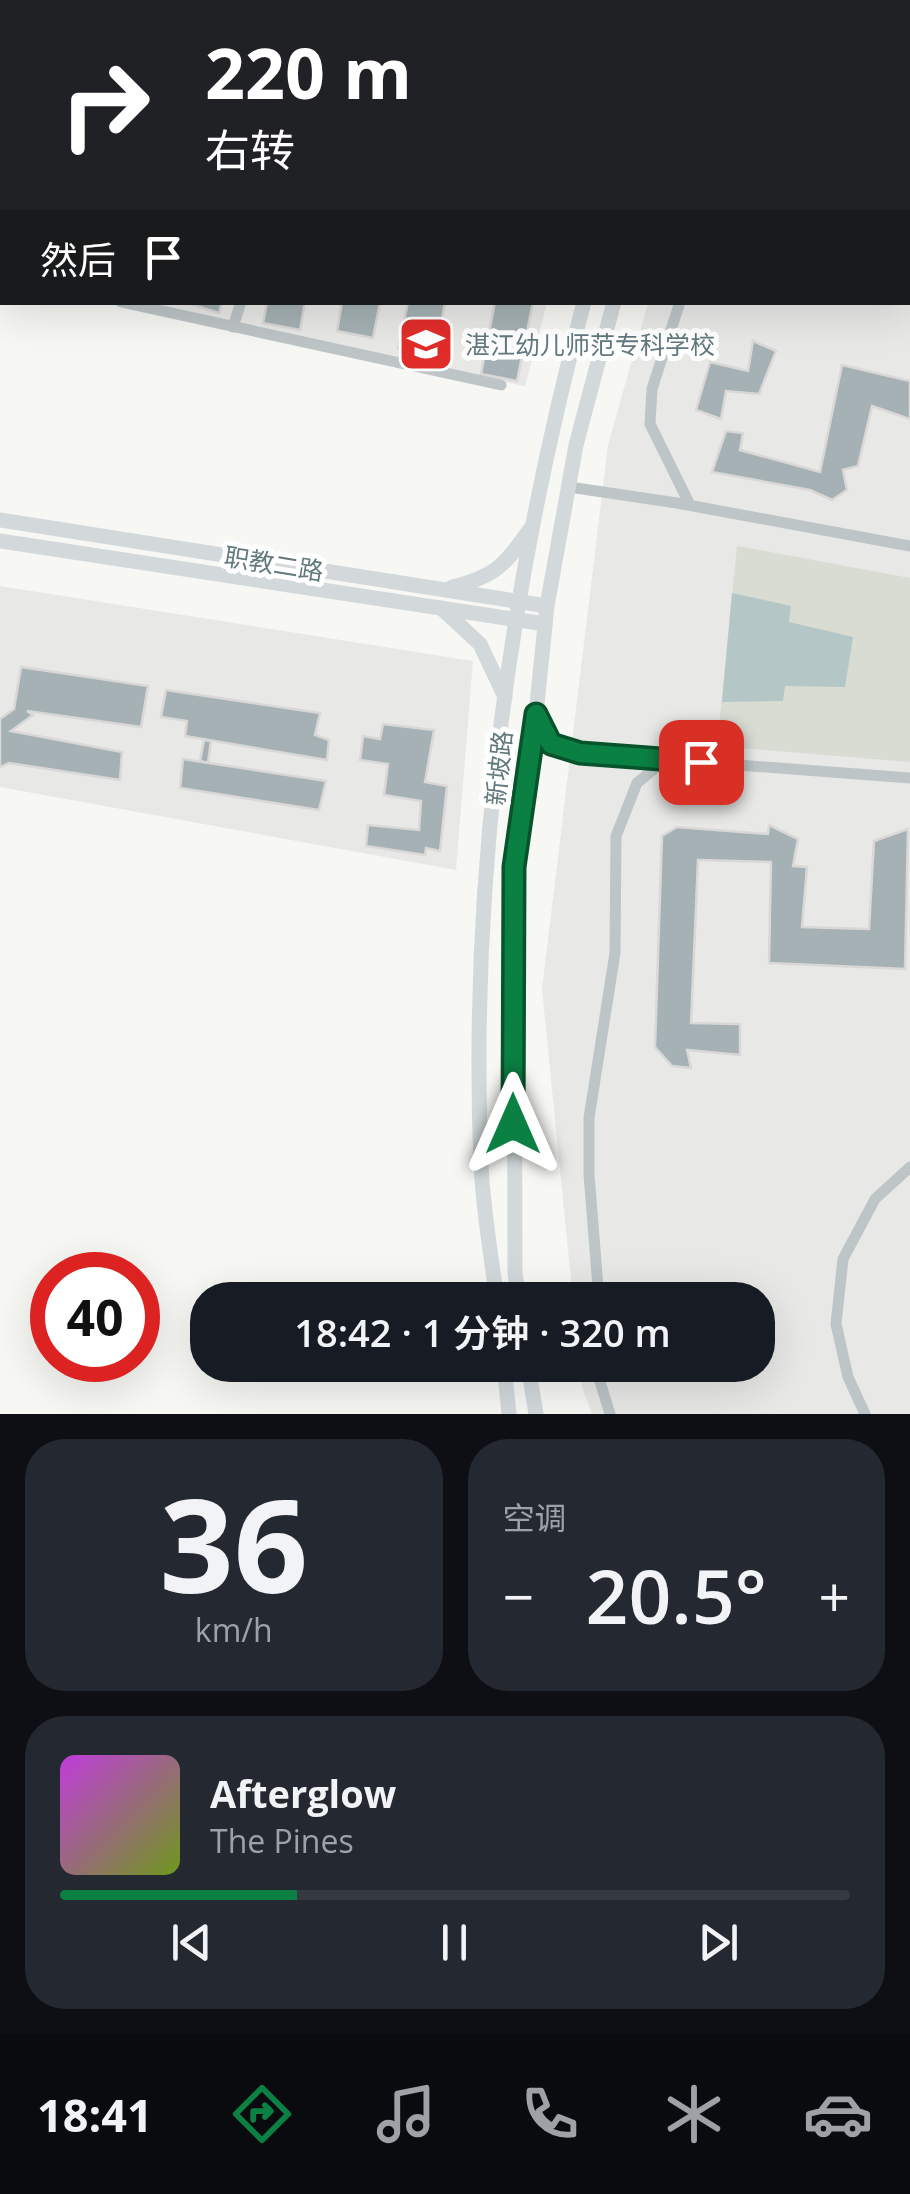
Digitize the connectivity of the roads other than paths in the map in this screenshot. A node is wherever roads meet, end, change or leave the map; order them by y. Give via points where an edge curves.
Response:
1 (135, 305) edge
2 (239, 305) edge
3 (583, 305) edge
4 (613, 305) edge
5 (679, 305) edge
6 (234, 327) junction
7 (501, 385) dead end
8 (569, 487) junction
9 (690, 506) junction
10 (0, 520) edge
11 (535, 521) junction
12 (0, 541) edge
13 (910, 546) edge
14 (439, 598) junction
15 (518, 601) junction
16 (547, 606) junction
17 (514, 619) junction
18 (545, 624) junction
19 (506, 700) junction
20 (536, 714) junction
21 (666, 759) junction
22 (910, 778) edge
23 (910, 1167) edge
24 (494, 1282) edge
25 (516, 1282) edge
26 (598, 1282) edge
27 (506, 1382) edge
28 (531, 1382) edge
29 (600, 1382) edge
30 (509, 1414) edge
31 (536, 1414) edge
32 (610, 1414) edge
33 (866, 1414) edge

1 - 6 street
2 - 6 street
3 - 11 street, 新坡路 via 552,421
4 - 8 street
5 - 9 street via 652,389 650,424
6 - 7 street
8 - 9 street
8 - 16 street
9 - 13 street
10 - 14 street, 职教二路
11 - 14 street via 496,571
11 - 15 street, 新坡路
12 - 14 street, 职教二路
14 - 15 street, 职教二路
14 - 17 street, 职教二路
14 - 19 street via 480,644
15 - 16 street, 职教二路
15 - 17 street, 新坡路
16 - 18 street
17 - 18 street, 职教二路
17 - 19 street, 新坡路
18 - 20 street, 新坡路
19 - 24 street, 新坡路 via 487,865 482,1007 482,1166
20 - 21 street via 551,744 580,753
20 - 25 street, 新坡路 via 514,867
21 - 22 street
21 - 26 street via 637,784 616,836 616,952 589,1118
23 - 33 street via 875,1198 843,1259 836,1324 848,1377
27 - 30 street
28 - 31 street
29 - 32 street

